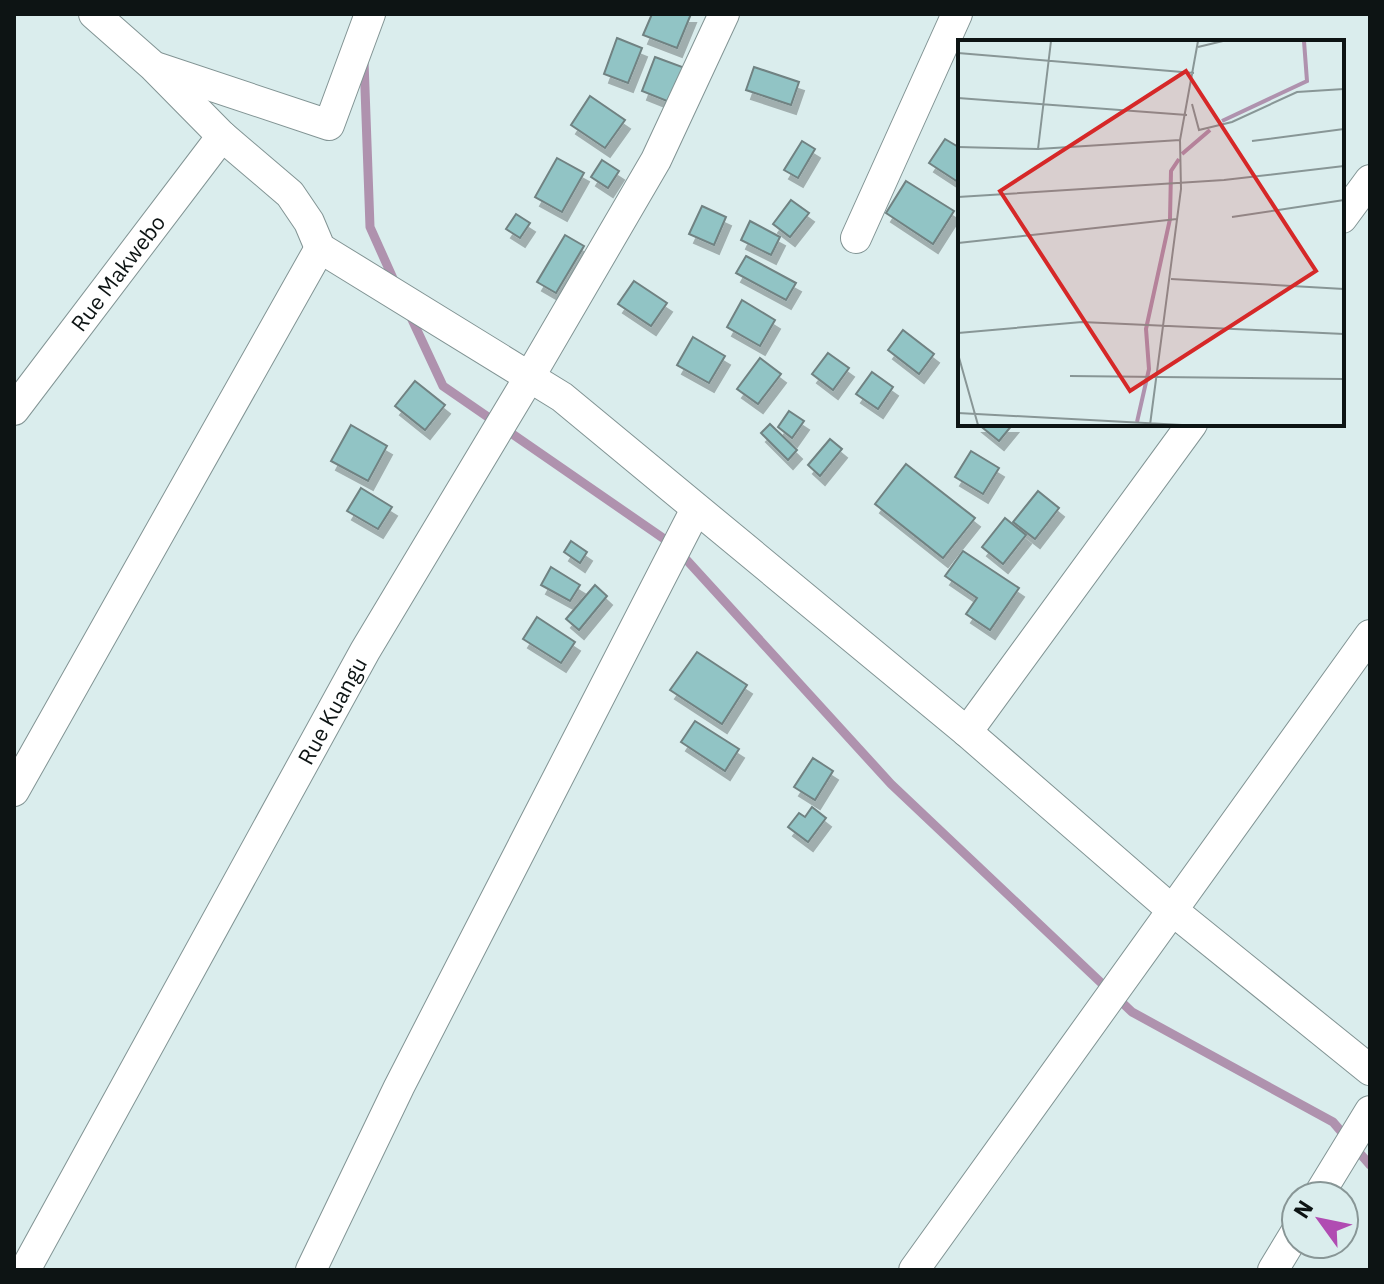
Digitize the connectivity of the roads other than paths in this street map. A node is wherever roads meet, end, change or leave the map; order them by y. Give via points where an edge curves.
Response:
1 (94, 14) edge
2 (370, 14) edge
3 (724, 14) edge
4 (957, 14) edge
5 (153, 66) junction
6 (222, 136) junction
7 (1370, 180) edge
8 (1344, 215) edge
9 (856, 238) dead end
10 (320, 248) junction
11 (530, 376) junction
12 (14, 410) edge
13 (1191, 426) edge
14 (696, 509) junction
15 (1370, 635) edge
16 (967, 732) junction
17 (14, 791) edge
18 (1172, 910) junction
19 (1370, 1070) edge
20 (1370, 1111) edge
21 (1328, 1180) edge
22 (25, 1270) edge
23 (311, 1270) edge
24 (914, 1270) edge

1 - 5 street
2 - 5 street via 329,125
3 - 11 street, Rue Kuangu via 656,160
4 - 9 street
5 - 6 street
6 - 10 street via 290,194
6 - 12 street, Rue Makwebo
7 - 8 street
10 - 11 street
10 - 17 street
11 - 14 street
11 - 22 street, Rue Kuangu via 365,651
13 - 16 street
14 - 16 street
14 - 23 street via 399,1087
15 - 18 street
16 - 18 street
18 - 19 street
18 - 24 street
20 - 21 street

